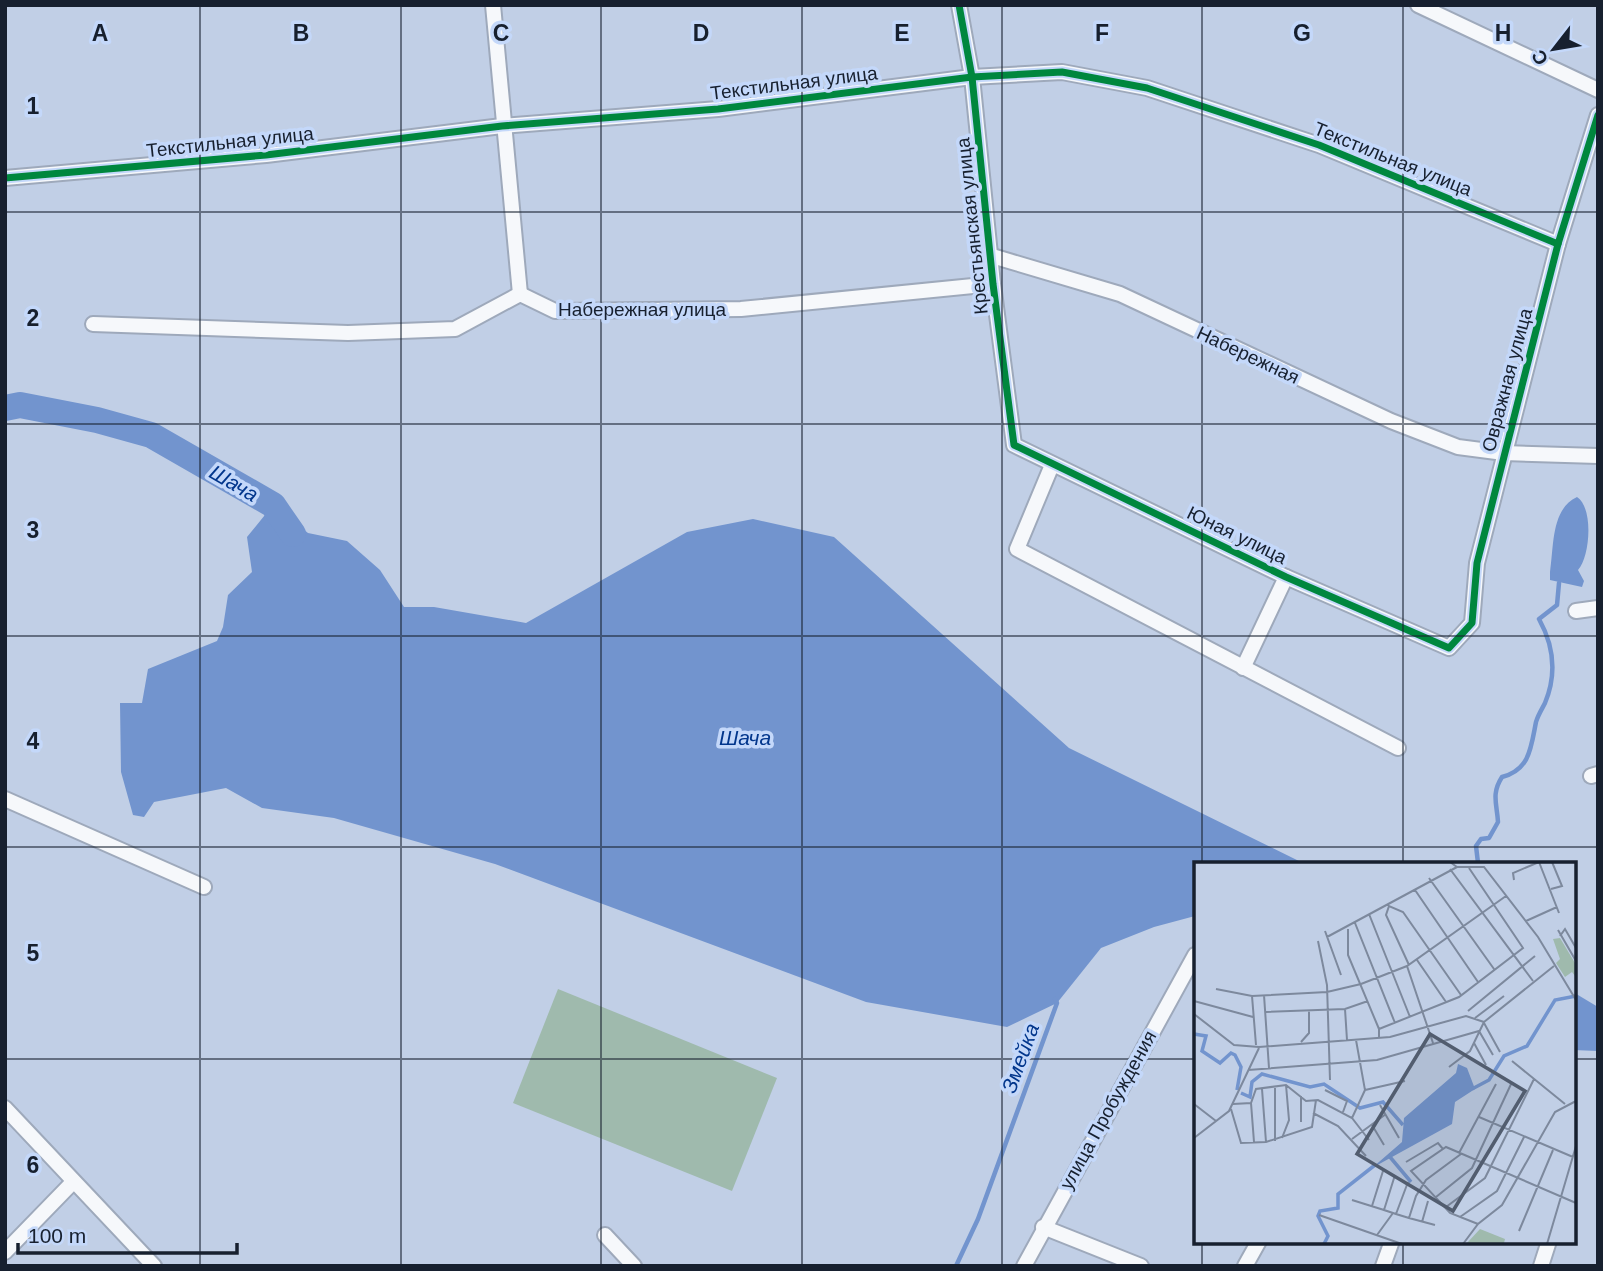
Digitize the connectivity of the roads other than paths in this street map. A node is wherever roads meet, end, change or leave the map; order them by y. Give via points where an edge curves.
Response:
1 (493, 5) edge
2 (959, 5) edge
3 (1419, 5) edge
4 (972, 77) junction
5 (1598, 90) edge
6 (1598, 115) edge
7 (502, 126) junction
8 (5, 178) edge
9 (1558, 244) junction
10 (992, 256) junction
11 (993, 284) junction
12 (520, 295) junction
13 (93, 324) dead end
14 (1014, 445) joint
15 (1504, 453) junction
16 (1598, 456) edge
17 (1052, 465) junction
18 (1286, 577) junction
19 (1598, 608) edge
20 (1576, 611) dead end
21 (1450, 648) joint
22 (1243, 668) junction
23 (1398, 748) dead end
24 (5, 799) edge
25 (204, 887) dead end
26 (1194, 957) edge
27 (5, 1108) edge
28 (73, 1182) junction
29 (1043, 1227) junction
30 (605, 1235) dead end
31 (1258, 1243) edge
32 (1391, 1243) edge
33 (1548, 1243) edge
34 (5, 1252) edge
35 (154, 1266) edge
36 (634, 1266) edge
37 (1024, 1266) edge
38 (1141, 1266) edge
39 (1245, 1266) edge
40 (1383, 1266) edge
41 (1541, 1266) edge

1 - 7 street
2 - 4 street, Крестьянская улица
3 - 5 street
4 - 7 street, Текстильная улица via 718,109
4 - 9 street, Текстильная улица via 1062,72 1147,88 1319,145
4 - 10 street, Крестьянская улица
6 - 9 street, Овражная улица
7 - 8 street, Текстильная улица via 266,155
7 - 12 street
9 - 15 street, Овражная улица
10 - 11 street, Крестьянская улица
10 - 15 street, Набережная via 1120,295 1447,443
11 - 12 street, Набережная улица via 741,309 555,311
11 - 14 street, Крестьянская улица
12 - 13 street via 455,329 348,333
14 - 17 street, Юная улица
15 - 16 street, Набережная
15 - 21 street, Овражная улица via 1476,563 1472,623
17 - 18 street, Юная улица
17 - 22 street via 1017,549
18 - 21 street, Юная улица
18 - 22 street
19 - 20 street
22 - 23 street
24 - 25 street
26 - 29 street, улица Пробуждения
27 - 28 street
28 - 34 street
28 - 35 street
29 - 37 street, улица Пробуждения
29 - 38 street
30 - 36 street
31 - 39 street
32 - 40 street
33 - 41 street

